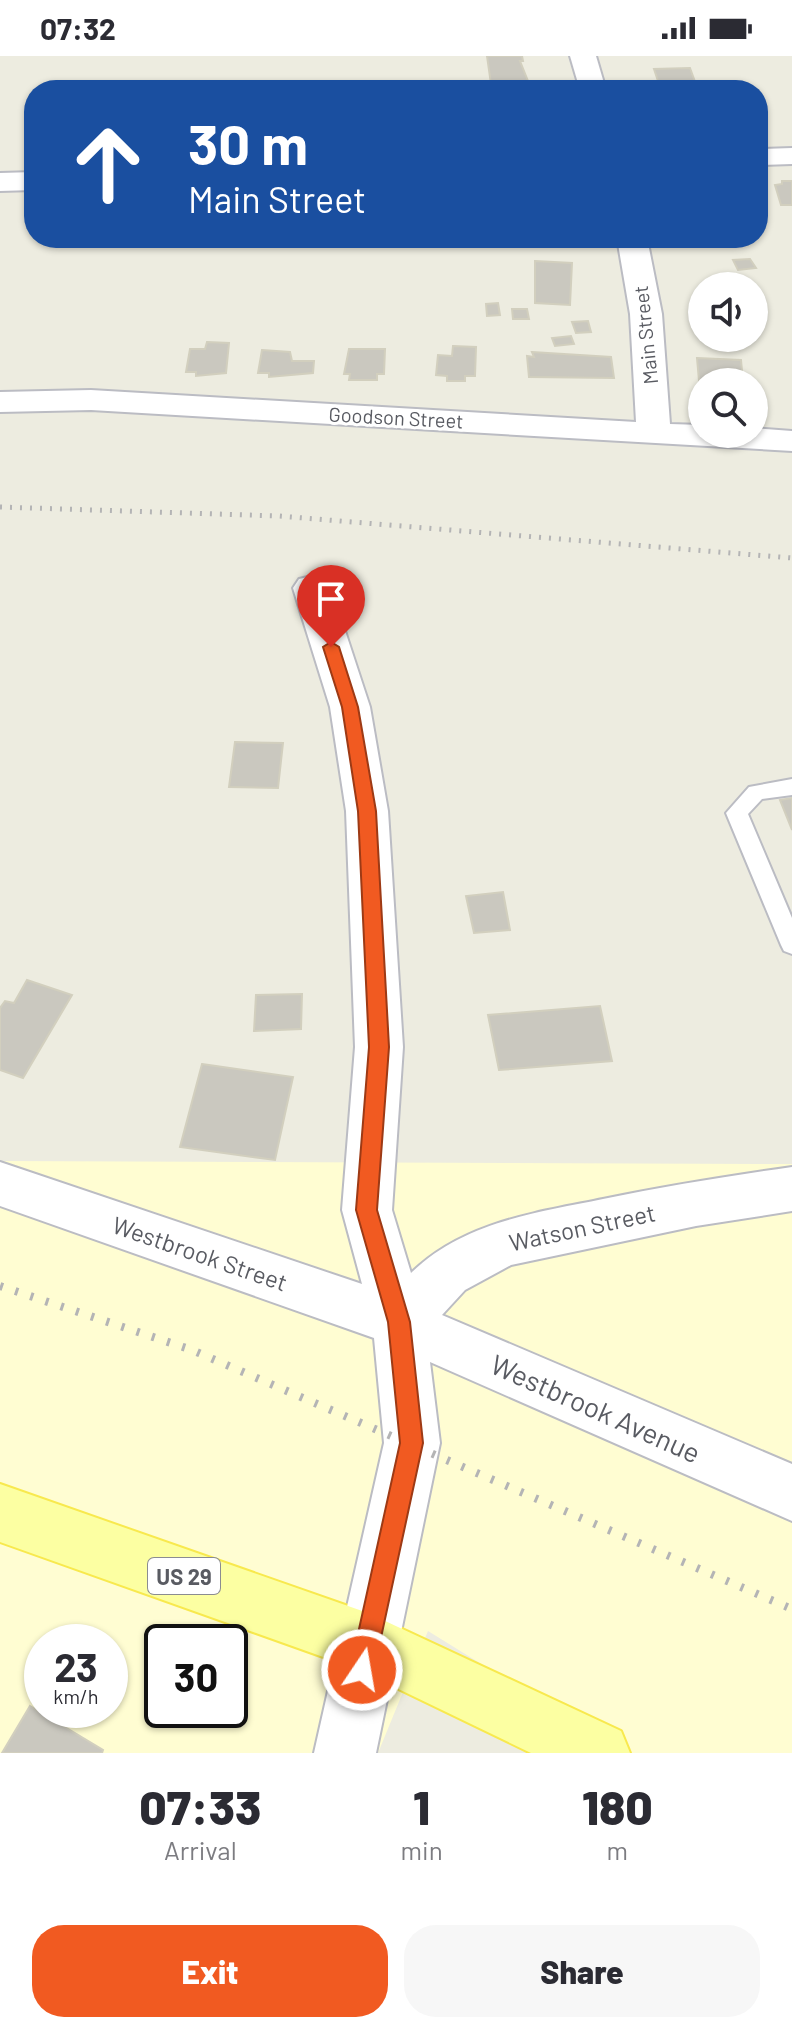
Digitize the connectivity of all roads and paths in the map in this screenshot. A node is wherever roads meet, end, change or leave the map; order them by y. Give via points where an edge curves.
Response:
1 (583, 56) edge
2 (590, 80) edge
3 (792, 156) edge
4 (768, 157) edge
5 (24, 181) edge
6 (0, 182) edge
7 (634, 248) edge
8 (0, 402) edge
9 (654, 432) junction
10 (792, 441) edge
11 (312, 588) dead end
12 (792, 787) edge
13 (792, 945) edge
14 (0, 1184) edge
15 (792, 1189) edge
16 (399, 1322) junction
17 (792, 1493) edge
18 (0, 1513) edge
19 (368, 1643) junction
20 (345, 1753) edge
21 (599, 1753) edge

1 - 2 street
3 - 4 street
5 - 6 street
7 - 9 street, Main Street via 646,314
8 - 9 street, Goodson Street via 91,400
9 - 10 street, Goodson Street
11 - 16 street via 350,707 367,811 379,1047 367,1210
12 - 13 lane via 756,792 737,813
14 - 16 street, Westbrook Street
15 - 16 street, Watson Street via 502,1243 447,1273
16 - 17 street, Westbrook Avenue
16 - 19 street via 412,1443
18 - 19 main road, US 29
19 - 20 street
19 - 21 main road, US 29

